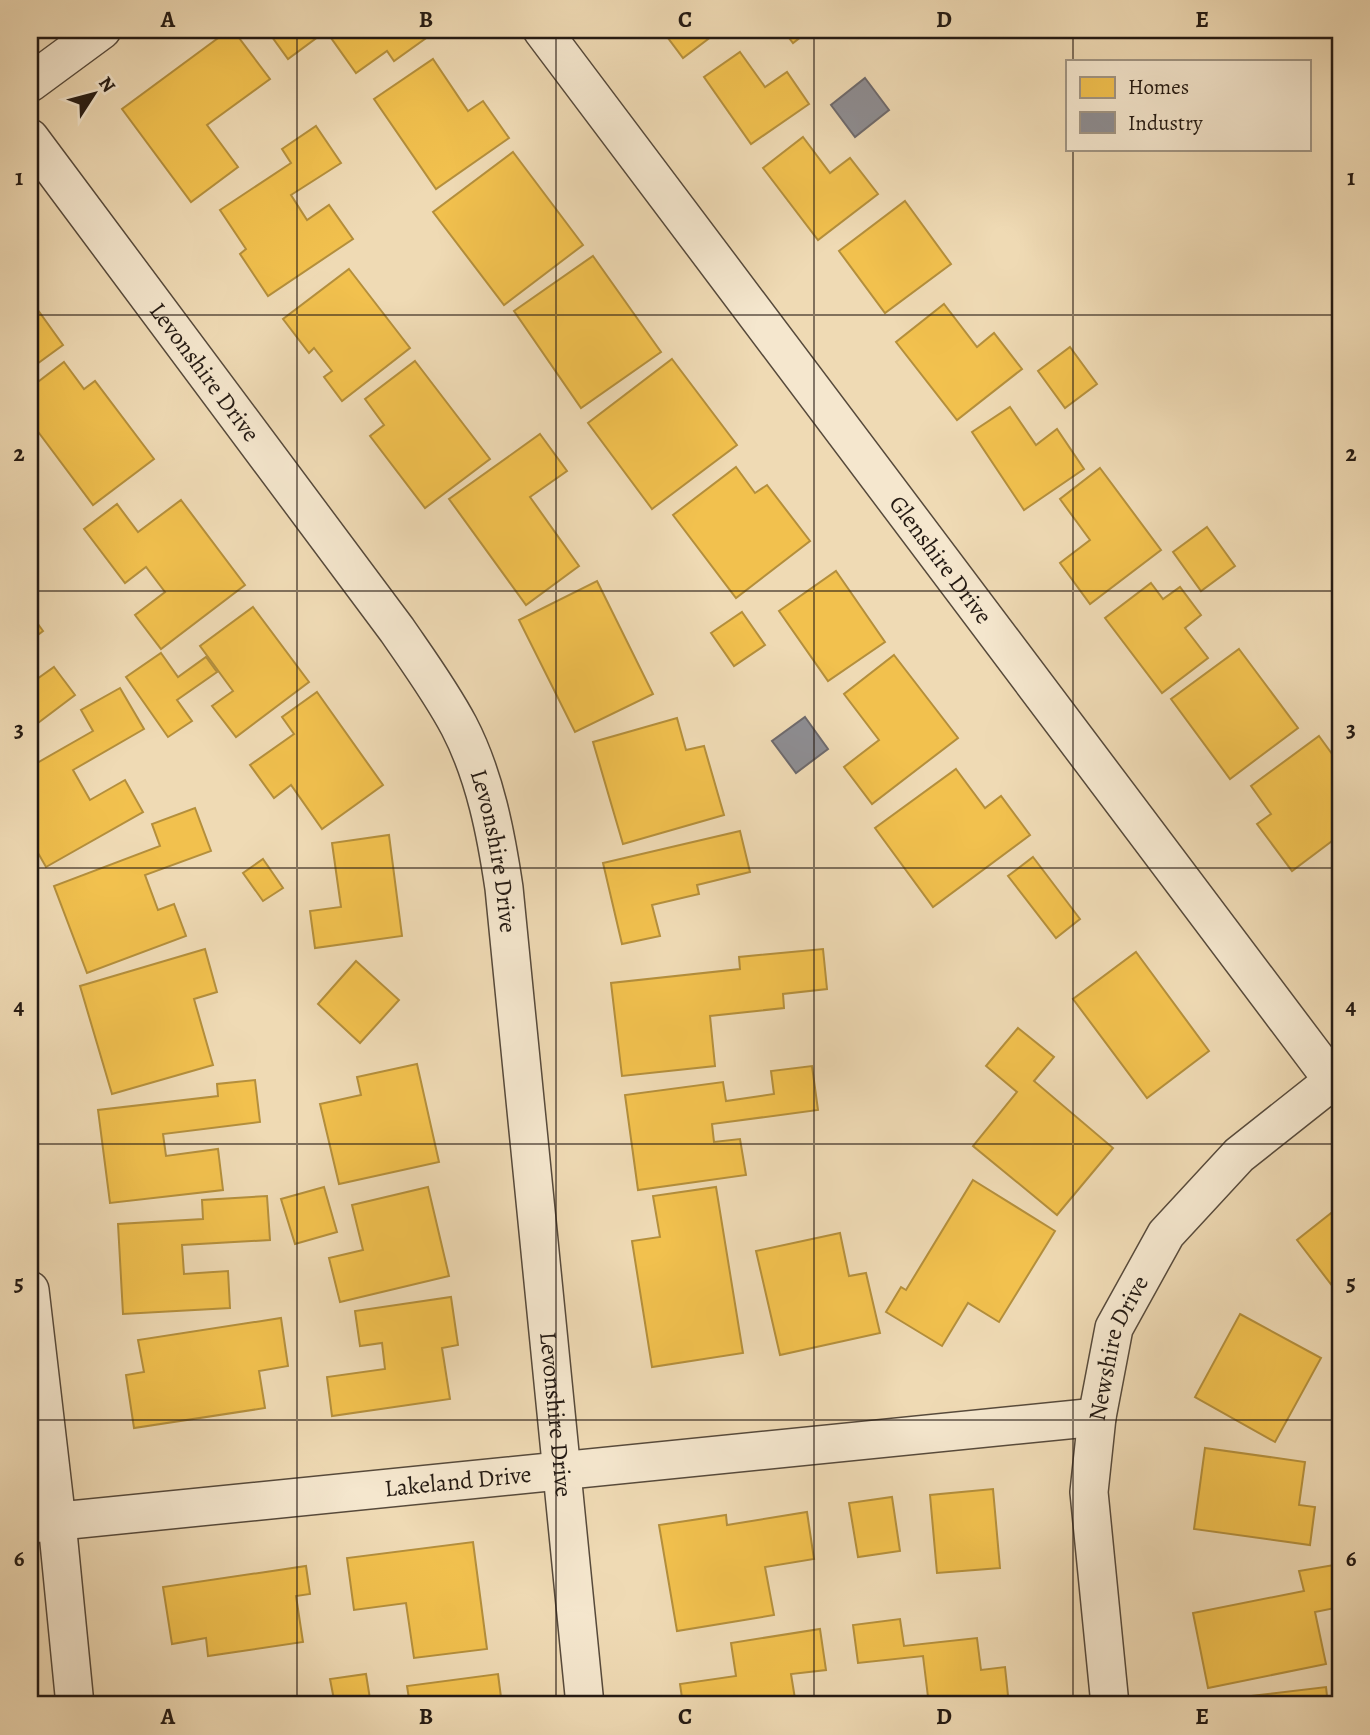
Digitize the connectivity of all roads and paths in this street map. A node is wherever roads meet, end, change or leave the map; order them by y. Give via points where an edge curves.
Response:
1 (102, 30) edge
2 (542, 30) edge
3 (30, 83) edge
4 (30, 138) edge
5 (1338, 1082) edge
6 (30, 1290) edge
7 (1097, 1417) junction
8 (561, 1471) junction
9 (43, 1523) edge
10 (75, 1705) edge
11 (585, 1705) edge
12 (1110, 1705) edge

1 - 3 street
2 - 5 street, Glenshire Drive
4 - 8 street, Levonshire Drive via 397,630 461,729 496,834 504,888
5 - 7 street, Newshire Drive via 1239,1154 1166,1234 1114,1328
6 - 9 street
7 - 8 street, Lakeland Drive
7 - 12 street, Newshire Drive via 1089,1492
8 - 9 street, Lakeland Drive
8 - 11 street, Levonshire Drive
9 - 10 street

